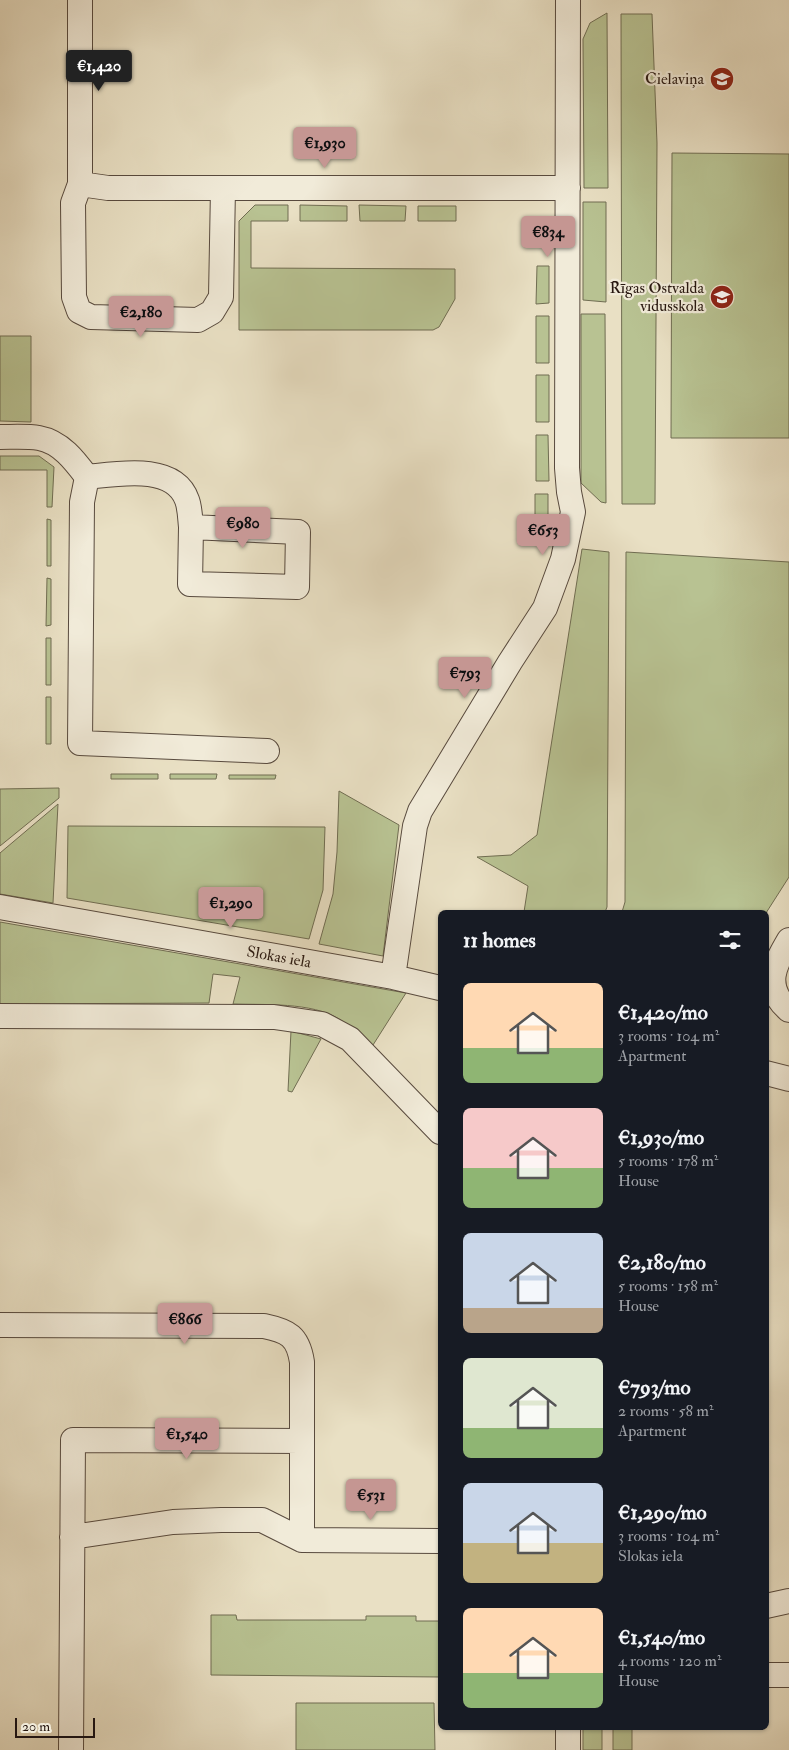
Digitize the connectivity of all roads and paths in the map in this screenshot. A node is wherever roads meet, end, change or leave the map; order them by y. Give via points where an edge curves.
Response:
1 (80, 0) edge
2 (568, 0) edge
3 (80, 184) junction
4 (224, 188) junction
5 (568, 188) junction
6 (0, 437) edge
7 (87, 477) junction
8 (191, 527) junction
9 (267, 751) dead end
10 (0, 907) edge
11 (789, 940) edge
12 (392, 977) junction
13 (438, 988) edge
14 (780, 1006) edge
15 (0, 1016) edge
16 (769, 1074) edge
17 (789, 1079) edge
18 (438, 1130) edge
19 (0, 1325) edge
20 (302, 1441) junction
21 (72, 1537) junction
22 (302, 1540) junction
23 (438, 1541) edge
24 (789, 1601) edge
25 (769, 1605) edge
26 (769, 1675) edge
27 (789, 1675) edge
28 (568, 1730) edge
29 (71, 1750) edge
30 (568, 1750) edge

1 - 3 street
2 - 5 street
3 - 4 street via 108,188
3 - 4 street via 73,203 74,297 79,311 91,318 198,320 212,312 221,297
4 - 5 street
5 - 12 street via 567,468 574,512 563,559 545,608 420,811
6 - 7 street via 40,438 56,444
7 - 8 street via 153,473 168,479 181,489 187,500
7 - 9 street via 82,502 80,743
8 - 8 street via 298,532 298,587 190,584
10 - 12 street, Slokas iela
11 - 14 street via 775,964 773,982
12 - 13 street, Slokas iela
15 - 18 street via 274,1017 322,1024 350,1039
16 - 17 street
19 - 20 street via 278,1328 296,1341 300,1351
20 - 21 street via 73,1440
20 - 22 street
21 - 22 street via 173,1522 262,1520
21 - 29 street
22 - 23 street
24 - 25 street
26 - 27 street
28 - 30 street

